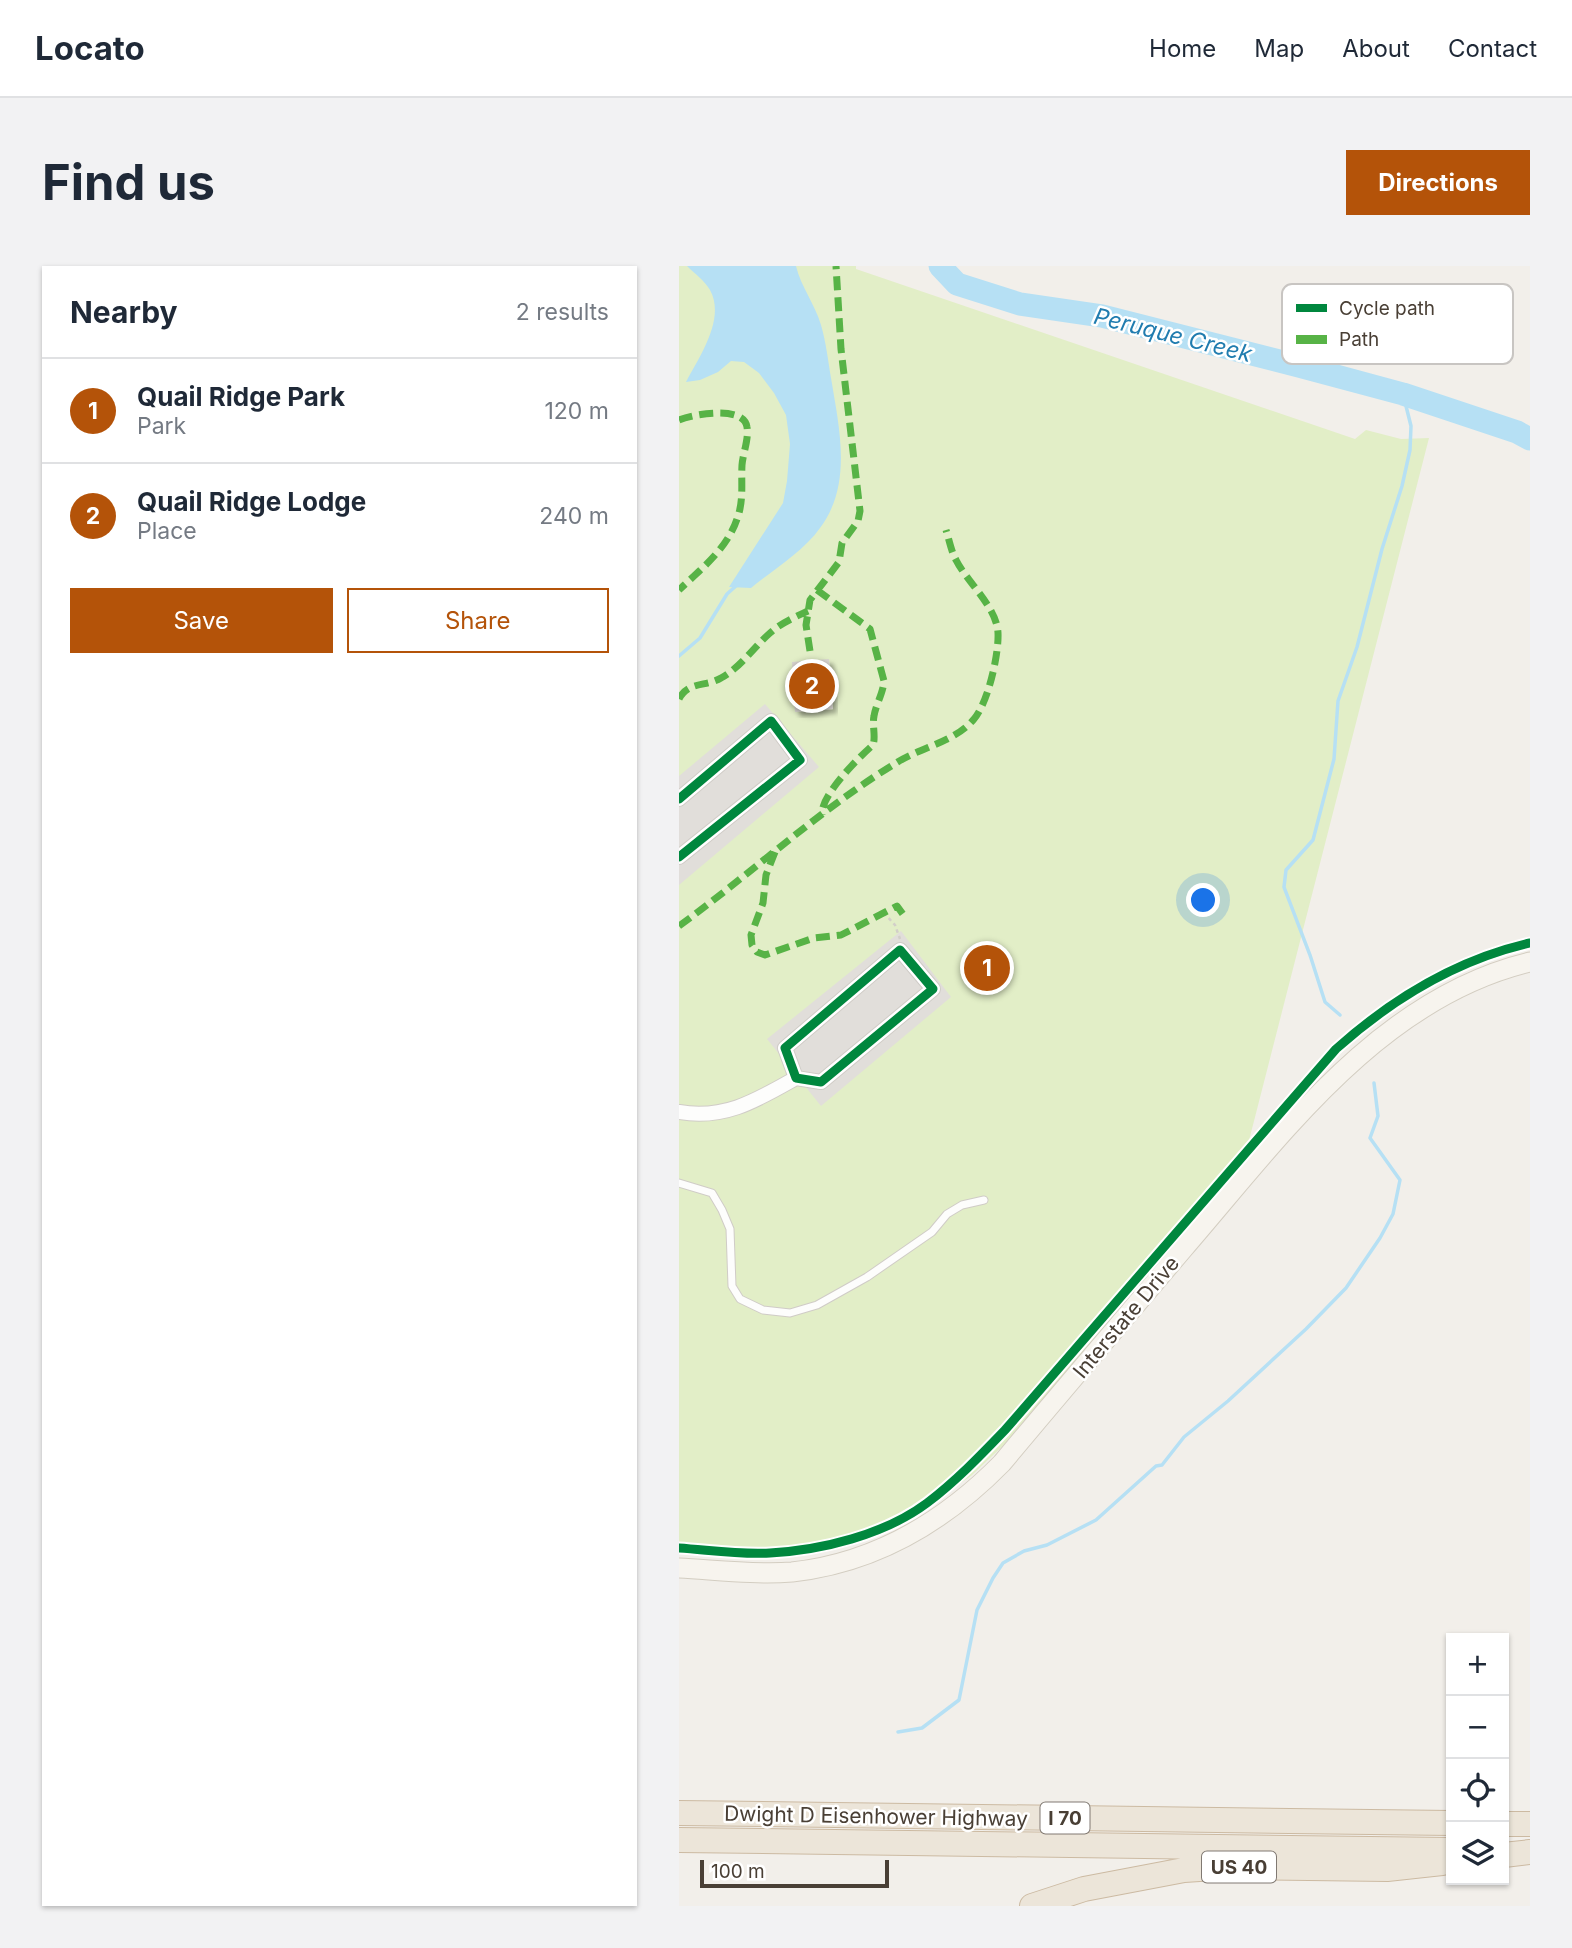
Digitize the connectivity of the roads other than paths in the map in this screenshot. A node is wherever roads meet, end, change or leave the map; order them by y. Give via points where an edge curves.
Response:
1 (679, 799) edge
2 (679, 858) edge
3 (1530, 962) edge
4 (796, 1078) junction
5 (679, 1112) edge
6 (679, 1183) edge
7 (984, 1200) dead end
8 (679, 1568) edge
9 (679, 1813) edge
10 (1446, 1823) edge
11 (1509, 1824) edge
12 (1530, 1824) edge
13 (679, 1840) edge
14 (1446, 1850) edge
15 (1530, 1851) edge
16 (1509, 1853) edge
17 (1446, 1863) edge
18 (1032, 1906) edge

1 - 2 street via 771,722 800,760
3 - 8 main road, Interstate Drive via 1464,985 1423,1007 1382,1036 1314,1099 1002,1463 937,1520 881,1550 815,1568 770,1573
4 - 4 street via 821,1082 933,989 899,950 785,1048
4 - 5 street via 734,1110
6 - 7 lane via 712,1194 722,1210 730,1230 732,1286 740,1299 762,1310 790,1313 817,1306 867,1277 932,1232 947,1214
9 - 10 highway, Dwight D Eisenhower Highway / I 70
11 - 12 highway
13 - 14 highway, Dwight D Eisenhower Highway / I 70
15 - 16 highway
17 - 18 highway, US 40 via 1387,1869 1184,1870 1084,1889

